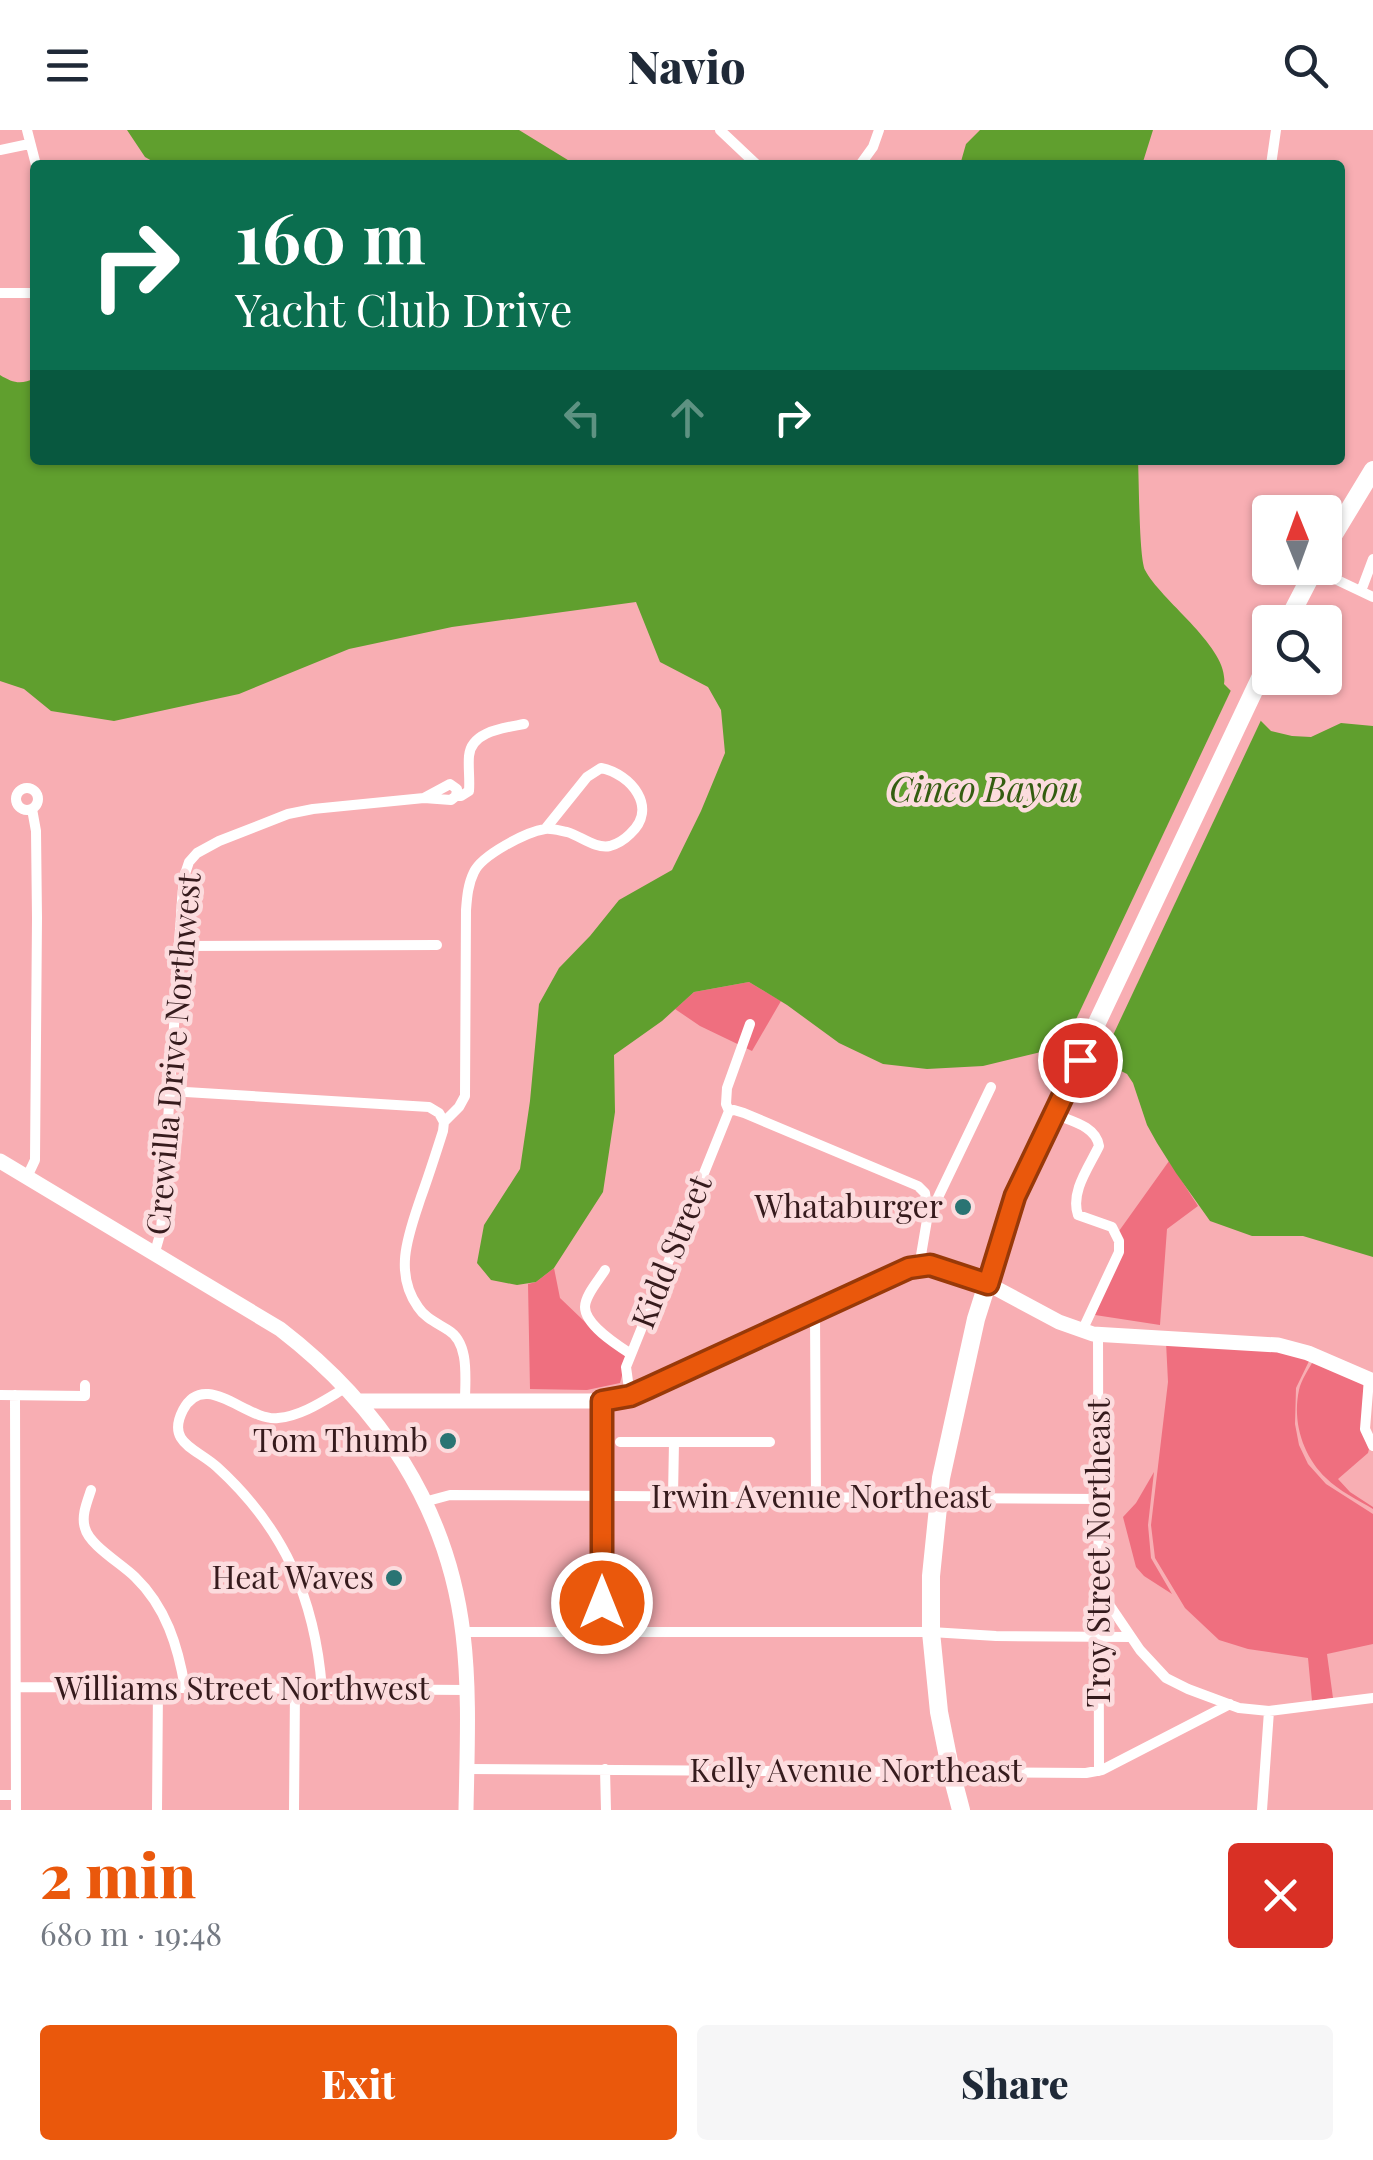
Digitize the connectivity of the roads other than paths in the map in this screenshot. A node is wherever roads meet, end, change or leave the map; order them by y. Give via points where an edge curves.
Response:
1 (27, 130) edge
2 (720, 130) edge
3 (879, 130) edge
4 (1276, 130) edge
5 (29, 144) junction
6 (0, 150) edge
7 (34, 160) edge
8 (752, 160) edge
9 (864, 160) edge
10 (1272, 160) edge
11 (0, 293) edge
12 (30, 293) edge
13 (1373, 470) edge
14 (1342, 521) edge
15 (1373, 559) edge
16 (1342, 582) edge
17 (1361, 592) junction
18 (1373, 597) edge
19 (1252, 694) edge
20 (524, 724) dead end
21 (32, 808) dead end
22 (546, 828) junction
23 (437, 945) dead end
24 (179, 946) junction
25 (750, 1024) dead end
26 (990, 1087) dead end
27 (169, 1091) junction
28 (729, 1111) junction
29 (1054, 1114) junction
30 (444, 1122) junction
31 (0, 1161) edge
32 (27, 1176) junction
33 (928, 1214) junction
34 (155, 1252) junction
35 (919, 1266) junction
36 (605, 1270) dead end
37 (988, 1284) junction
38 (814, 1312) junction
39 (1090, 1332) junction
40 (627, 1351) junction
41 (1371, 1380) edge
42 (86, 1385) dead end
43 (347, 1387) junction
44 (0, 1395) edge
45 (15, 1395) junction
46 (630, 1396) junction
47 (359, 1401) junction
48 (465, 1401) junction
49 (602, 1401) junction
50 (620, 1442) dead end
51 (674, 1442) junction
52 (770, 1442) dead end
53 (1373, 1446) edge
54 (91, 1490) dead end
55 (602, 1495) junction
56 (673, 1496) junction
57 (816, 1497) junction
58 (938, 1498) junction
59 (1099, 1500) junction
60 (424, 1502) junction
61 (1099, 1590) junction
62 (463, 1632) junction
63 (932, 1632) junction
64 (602, 1633) junction
65 (1131, 1636) junction
66 (1099, 1637) junction
67 (16, 1687) junction
68 (158, 1688) junction
69 (185, 1688) junction
70 (295, 1689) junction
71 (322, 1689) junction
72 (467, 1690) junction
73 (1373, 1698) edge
74 (1230, 1704) junction
75 (1269, 1712) junction
76 (467, 1769) junction
77 (605, 1770) junction
78 (1099, 1771) junction
79 (951, 1772) junction
80 (0, 1794) edge
81 (16, 1795) junction
82 (16, 1810) edge
83 (157, 1810) edge
84 (294, 1810) edge
85 (466, 1810) edge
86 (606, 1810) edge
87 (961, 1810) edge
88 (1262, 1810) edge

1 - 5 street
2 - 8 street
3 - 9 street
4 - 10 street
5 - 6 street
5 - 7 street
11 - 12 street
13 - 14 highway
15 - 17 street
16 - 17 street
17 - 18 street
19 - 29 highway
20 - 24 street, Crewilla Drive Northwest via 478,738 468,758 469,790 461,796 288,814 203,848 184,877
21 - 32 street via 35,1160
22 - 22 street via 610,846 637,827 644,806 630,785 602,768
22 - 30 street via 507,845 474,872 466,910 465,1096
23 - 24 street
24 - 27 street, Crewilla Drive Northwest
25 - 28 street, Kidd Street via 726,1095
26 - 33 street
27 - 30 street via 429,1108
27 - 34 street, Crewilla Drive Northwest
28 - 33 street via 918,1186
28 - 40 street, Kidd Street
29 - 37 highway via 1015,1196
29 - 39 street via 1098,1138 1074,1204 1078,1215 1112,1227 1120,1241
30 - 48 street via 404,1265 418,1308 460,1342
31 - 32 main road
32 - 34 main road
33 - 35 street
34 - 43 main road via 280,1329
35 - 37 main road
35 - 38 main road
36 - 40 street via 585,1308 603,1334
37 - 39 main road
37 - 58 highway
38 - 46 main road
38 - 57 street
39 - 41 main road via 1278,1345
39 - 59 street, Troy Street Northeast
40 - 46 street, Kidd Street
41 - 53 street via 1364,1423
42 - 45 street via 86,1396
43 - 47 main road
43 - 71 street via 272,1419 204,1394 187,1404 177,1424 179,1437 251,1501 289,1558 310,1616
44 - 45 street
45 - 67 street
46 - 49 main road
47 - 48 main road
47 - 60 main road
48 - 49 main road
49 - 55 street
50 - 51 street
51 - 52 street
51 - 56 street
54 - 69 street via 84,1529 158,1605
55 - 56 street, Irwin Avenue Northeast
55 - 60 street, Irwin Avenue Northeast via 450,1495
55 - 64 street
56 - 57 street, Irwin Avenue Northeast
57 - 58 street, Irwin Avenue Northeast
58 - 59 street, Irwin Avenue Northeast
58 - 63 highway
59 - 61 street, Troy Street Northeast
60 - 62 main road via 448,1564
61 - 65 street
61 - 66 street, Troy Street Northeast
62 - 64 street
62 - 72 main road
63 - 64 street
63 - 66 street
63 - 79 highway
65 - 66 street
65 - 74 street via 1166,1678
66 - 78 street, Troy Street Northeast
67 - 68 street, Williams Street Northwest
67 - 81 street
68 - 69 street, Williams Street Northwest
68 - 83 street
69 - 70 street, Williams Street Northwest
70 - 71 street, Williams Street Northwest
70 - 84 street
71 - 72 street, Williams Street Northwest
72 - 76 main road
73 - 75 street
74 - 75 street
74 - 78 street, Kelly Avenue Northeast
75 - 88 street
76 - 77 street, Kelly Avenue Northeast
76 - 85 main road
77 - 79 street, Kelly Avenue Northeast
77 - 86 street
78 - 79 street, Kelly Avenue Northeast
79 - 87 highway
80 - 81 street
81 - 82 street

